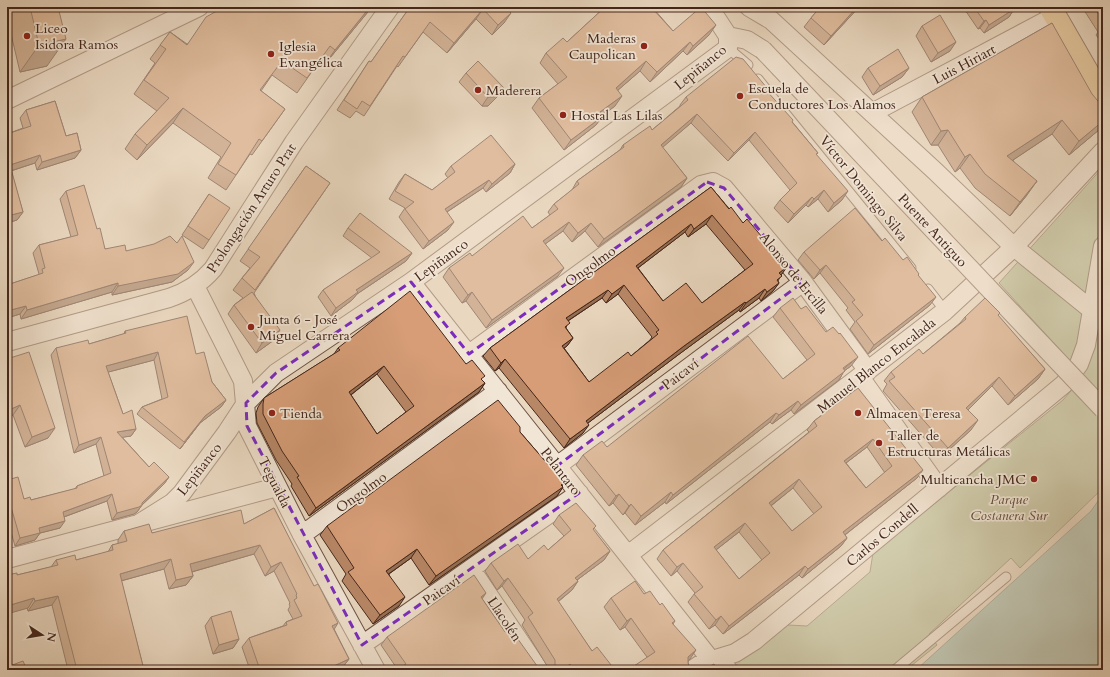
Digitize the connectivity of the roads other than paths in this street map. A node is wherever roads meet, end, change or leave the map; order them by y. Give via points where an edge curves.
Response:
1 (199, 7) edge
2 (390, 7) edge
3 (709, 7) edge
4 (749, 7) edge
5 (1053, 11) edge
6 (728, 42) junction
7 (1103, 99) edge
8 (7, 100) edge
9 (872, 113) junction
10 (1103, 151) edge
11 (713, 182) joint
12 (1103, 246) edge
13 (1014, 247) junction
14 (411, 282) junction
15 (803, 282) junction
16 (195, 286) junction
17 (946, 311) junction
18 (1092, 311) junction
19 (7, 342) edge
20 (469, 354) junction
21 (864, 374) junction
22 (498, 391) junction
23 (246, 403) junction
24 (1103, 409) edge
25 (557, 466) junction
26 (277, 487) junction
27 (939, 488) junction
28 (579, 494) junction
29 (140, 523) junction
30 (302, 535) junction
31 (628, 556) junction
32 (7, 560) edge
33 (471, 569) junction
34 (1006, 577) dead end
35 (362, 645) junction
36 (723, 662) edge
37 (376, 670) edge
38 (539, 670) edge
39 (692, 670) edge
40 (896, 670) edge

1 - 8 street
2 - 16 street, Prolongación Arturo Prat via 294,142 213,268
3 - 6 street, Lepiñanco
4 - 9 street via 771,20
5 - 7 main road
5 - 9 street, Luis Hiriart
6 - 14 street, Lepiñanco
6 - 17 lane, Víctor Domingo Silva
6 - 24 street, Puente Antiguo, bridge via 747,40 763,50
9 - 13 street
10 - 13 street, Manuel Blanco Encalada
11 - 15 street, Alonso de Ercilla via 724,188
11 - 20 street, Ongolmo via 701,185
12 - 18 street, Carlos Condell
13 - 17 street, Manuel Blanco Encalada
13 - 18 street
14 - 20 street, Pelantaro
14 - 23 street, Lepiñanco via 276,373
15 - 21 street, Alonso de Ercilla
15 - 25 street, Paicaví
16 - 19 street, Prolongación Arturo Prat via 169,298
16 - 23 street, Tegualda via 242,381
17 - 21 street, Manuel Blanco Encalada
18 - 27 street, Carlos Condell via 1083,355 1064,384
20 - 22 street, Pelantaro
21 - 27 street, Alonso de Ercilla
21 - 31 street, Manuel Blanco Encalada
22 - 25 street, Pelantaro
22 - 30 street, Ongolmo
23 - 26 street, Tegualda via 247,426
23 - 29 street, Lepiñanco via 228,432 182,493 172,503
25 - 28 street, Pelantaro
26 - 29 street, Lepiñanco
26 - 30 street, Tegualda
27 - 36 street, Carlos Condell via 754,641
28 - 31 street, Pelantaro
28 - 33 street, Paicaví
29 - 32 street, Lepiñanco
30 - 35 street, Tegualda
31 - 36 street, Pelantaro
33 - 35 street, Paicaví
33 - 38 street, Llacolén
34 - 40 lane
35 - 37 street, Tegualda
36 - 39 street, Carlos Condell

